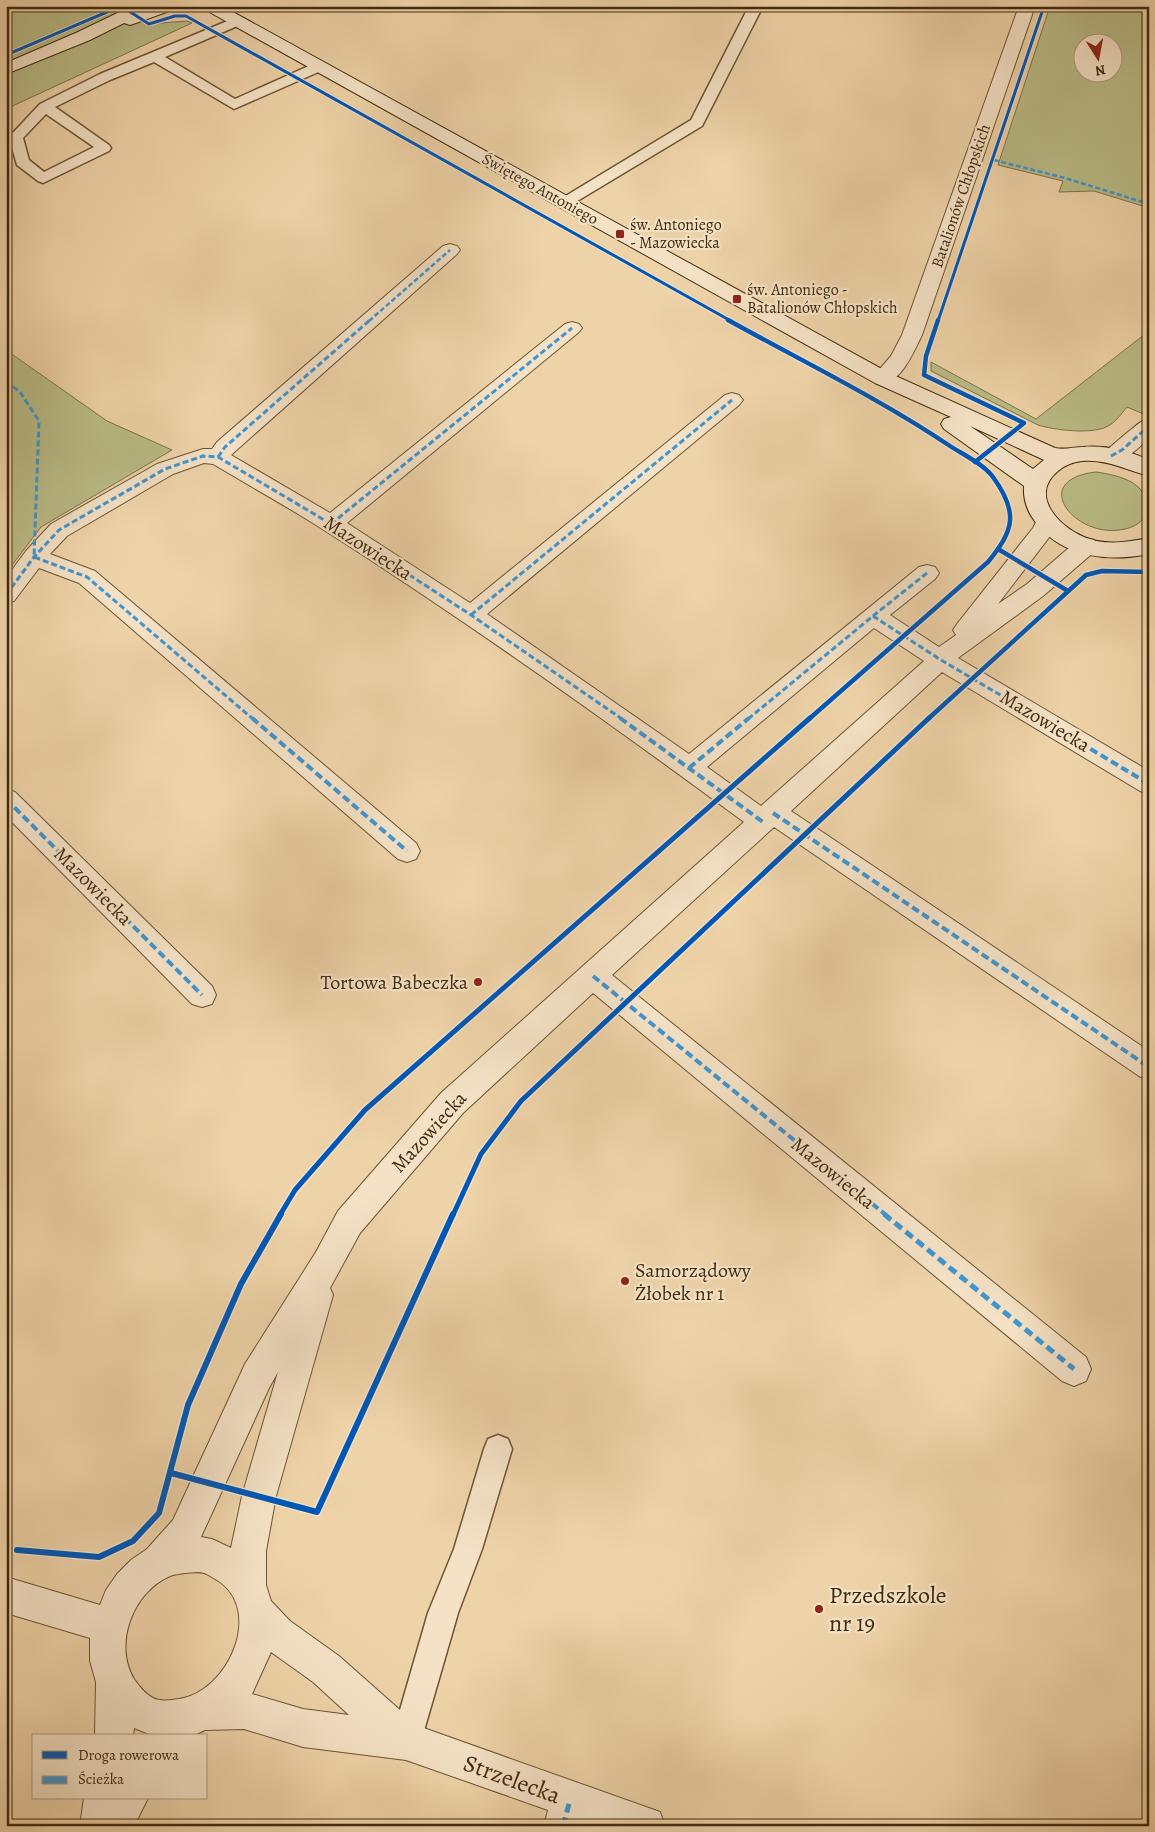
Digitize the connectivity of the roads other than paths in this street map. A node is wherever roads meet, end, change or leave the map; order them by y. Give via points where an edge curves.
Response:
1 (145, 6) edge
2 (169, 6) edge
3 (210, 6) edge
4 (756, 6) edge
5 (1027, 6) edge
6 (237, 21) junction
7 (84, 36) junction
8 (155, 57) junction
9 (318, 67) junction
10 (6, 69) edge
11 (45, 107) junction
12 (564, 203) junction
13 (450, 250) dead end
14 (572, 328) dead end
15 (890, 382) junction
16 (732, 400) dead end
17 (1149, 426) edge
18 (1112, 456) junction
19 (218, 457) junction
20 (1066, 457) junction
21 (1149, 469) edge
22 (1036, 484) junction
23 (1046, 522) junction
24 (331, 524) junction
25 (1086, 546) junction
26 (1145, 549) edge
27 (34, 557) junction
28 (927, 573) dead end
29 (6, 595) edge
30 (471, 615) junction
31 (873, 616) junction
32 (944, 656) junction
33 (689, 768) junction
34 (1149, 784) edge
35 (6, 798) edge
36 (768, 817) junction
37 (408, 851) dead end
38 (593, 976) junction
39 (202, 995) dead end
40 (1149, 1067) edge
41 (326, 1263) junction
42 (1074, 1369) dead end
43 (498, 1449) dead end
44 (160, 1562) junction
45 (6, 1595) edge
46 (253, 1600) junction
47 (110, 1626) junction
48 (114, 1684) junction
49 (205, 1711) junction
50 (114, 1734) edge
51 (176, 1734) edge
52 (406, 1741) junction
53 (103, 1800) edge
54 (128, 1800) edge
55 (567, 1813) edge
56 (99, 1826) edge
57 (112, 1826) edge
58 (646, 1826) edge

1 - 7 street
2 - 7 street
3 - 6 street, Świętego Antoniego
4 - 12 lane via 698,123
5 - 15 street, Batalionów Chłopskich via 912,335
6 - 8 lane
6 - 9 street, Świętego Antoniego
7 - 10 street
8 - 9 lane via 234,105
8 - 11 lane
9 - 12 street, Świętego Antoniego
11 - 11 lane via 16,138 22,162 43,178 104,148
12 - 15 street, Świętego Antoniego
13 - 19 street via 225,447
14 - 24 street
15 - 20 street, Świętego Antoniego via 1050,454
15 - 22 street, Świętego Antoniego
16 - 30 street
17 - 18 street
18 - 20 street
18 - 21 street
19 - 24 street, Mazowiecka
19 - 27 street via 204,456 165,469 59,530
20 - 22 street via 1048,467
22 - 23 street via 1036,503
23 - 25 street via 1064,537
23 - 32 street, Mazowiecka via 1043,532
24 - 30 street, Mazowiecka
25 - 26 street via 1114,550
25 - 32 street, Mazowiecka via 1035,590
27 - 29 street
27 - 37 street via 87,578
28 - 31 street
30 - 33 street, Mazowiecka
31 - 32 street, Mazowiecka
31 - 33 street
32 - 34 street, Mazowiecka
32 - 36 street, Mazowiecka
33 - 36 street, Mazowiecka
35 - 39 street, Mazowiecka
36 - 38 street, Mazowiecka
36 - 40 street, Mazowiecka
38 - 41 street, Mazowiecka via 452,1104 349,1222
38 - 42 street, Mazowiecka
41 - 44 street, Mazowiecka via 257,1376 185,1532
41 - 46 street, Mazowiecka via 259,1496 248,1551
43 - 52 lane via 468,1548 443,1613
44 - 46 street via 186,1555 211,1556 232,1567
44 - 47 street via 137,1578 119,1601
45 - 47 street
46 - 49 street via 256,1640 247,1669 229,1694
46 - 52 street, Strzelecka via 276,1634 326,1669
47 - 48 street via 106,1658
48 - 49 street via 130,1705 152,1718 179,1720
48 - 50 street
49 - 51 street
49 - 52 street, Strzelecka via 244,1710 303,1728
52 - 55 street, Strzelecka
53 - 56 street
54 - 57 street
55 - 58 street, Strzelecka

